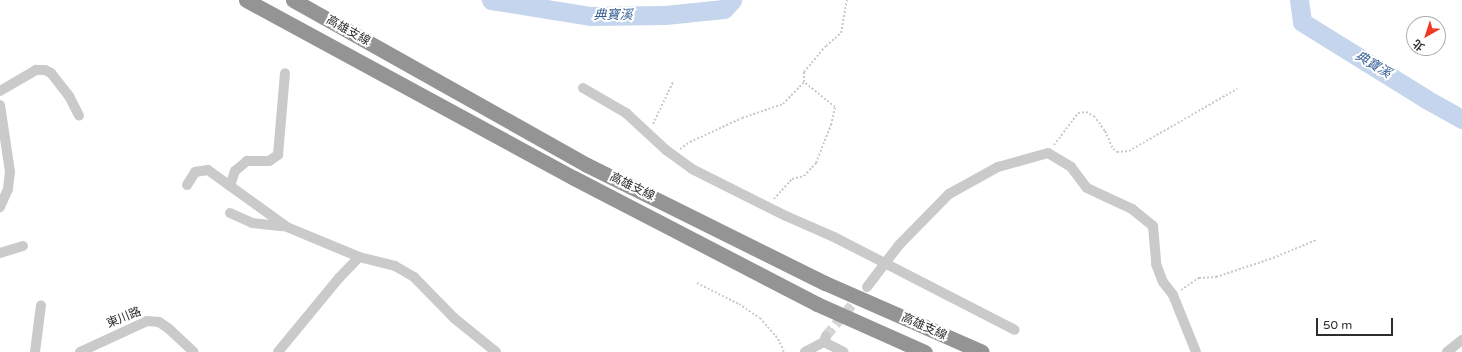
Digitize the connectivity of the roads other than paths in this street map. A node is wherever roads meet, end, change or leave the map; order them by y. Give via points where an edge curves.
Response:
1 (246, 0) edge
2 (293, 0) edge
3 (285, 73) dead end
4 (583, 88) dead end
5 (0, 91) edge
6 (0, 104) edge
7 (79, 116) dead end
8 (187, 185) dead end
9 (230, 186) junction
10 (0, 208) edge
11 (230, 213) dead end
12 (287, 227) junction
13 (23, 246) dead end
14 (0, 253) edge
15 (359, 257) junction
16 (885, 264) junction
17 (867, 287) tunnel mouth
18 (41, 305) dead end
19 (1015, 330) dead end
20 (1462, 340) edge
21 (35, 352) edge
22 (80, 352) edge
23 (194, 352) edge
24 (278, 352) edge
25 (496, 352) edge
26 (805, 352) edge
27 (844, 352) edge
28 (925, 352) edge
29 (982, 352) edge
30 (1196, 352) edge
31 (1446, 352) edge

1 - 28 highway, 高雄支線 via 574,178 817,304
2 - 29 highway, 高雄支線 via 594,168 825,283
3 - 9 street via 278,155 269,161 247,161 235,171
4 - 16 street via 626,113 692,169
5 - 7 street via 36,70 45,70 69,96
6 - 10 street via 10,172 8,189
8 - 9 street via 195,172 208,170
9 - 12 street
11 - 12 street via 252,223
12 - 15 street
13 - 14 street
15 - 24 street
15 - 25 street via 395,266 414,277 454,318
16 - 17 street
16 - 19 street
16 - 30 street via 899,245 949,194 998,167 1048,152 1071,167 1087,188 1132,209 1153,226 1156,264 1163,282 1173,295
18 - 21 street
20 - 31 street
22 - 23 street, 東川路 via 147,321 159,322
26 - 27 street via 825,339

